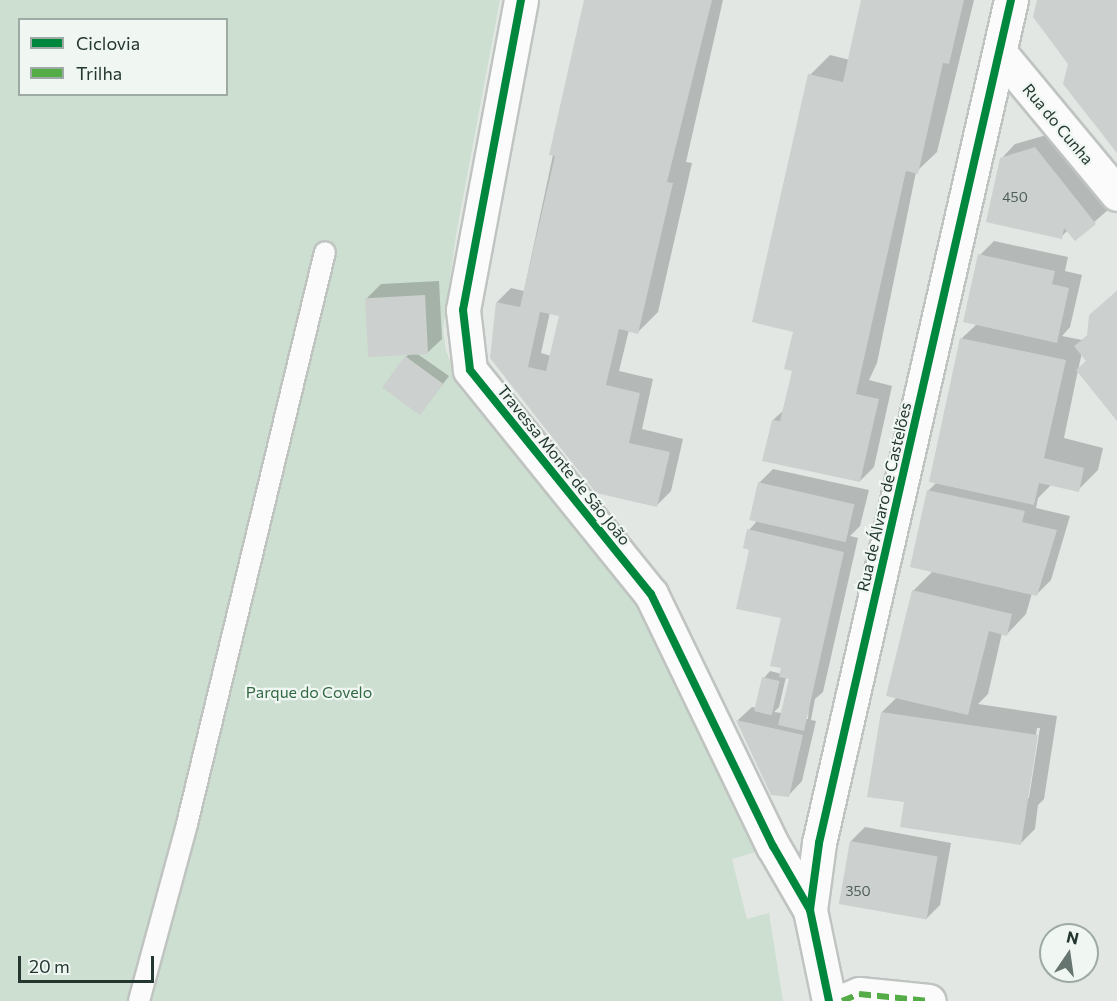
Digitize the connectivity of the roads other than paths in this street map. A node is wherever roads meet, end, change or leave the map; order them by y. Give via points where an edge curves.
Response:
1 (521, 0) edge
2 (1011, 0) edge
3 (1000, 53) junction
4 (1117, 194) edge
5 (325, 252) dead end
6 (810, 910) junction
7 (139, 1001) edge
8 (829, 1001) edge
9 (842, 1001) edge
10 (929, 1001) edge

1 - 6 street, Travessa Monte de São João via 463,310 470,370 651,594 773,846
2 - 3 street, Rua de Álvaro de Castelões
3 - 4 street, Rua do Cunha
3 - 6 street, Rua de Álvaro de Castelões via 819,843
5 - 7 lane via 187,824
6 - 8 street, Rua de Álvaro de Castelões
9 - 10 street via 859,994

